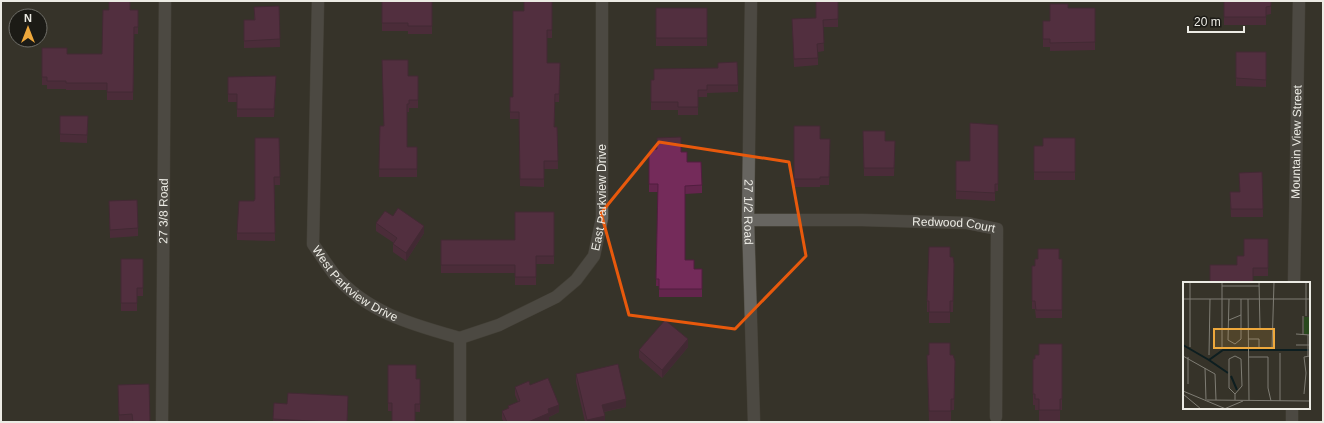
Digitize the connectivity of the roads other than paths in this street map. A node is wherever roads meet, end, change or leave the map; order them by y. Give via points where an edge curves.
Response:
1 (165, 1) edge
2 (318, 1) edge
3 (602, 1) edge
4 (751, 1) edge
5 (1299, 1) edge
6 (748, 220) junction
7 (1294, 282) edge
8 (460, 338) junction
9 (1292, 409) edge
10 (996, 417) dead end
11 (162, 422) edge
12 (460, 422) edge
13 (754, 422) edge
14 (1292, 422) edge

1 - 11 street, 27 3/8 Road
2 - 8 street, West Parkview Drive via 313,244 335,274 364,302 409,324
3 - 8 street, East Parkview Drive via 602,218 594,256 576,280 556,297 499,325
4 - 6 street, 27 1/2 Road
5 - 7 street, Mountain View Street
6 - 10 street, Redwood Court via 967,223 998,229
6 - 13 street, 27 1/2 Road
8 - 12 street
9 - 14 street

